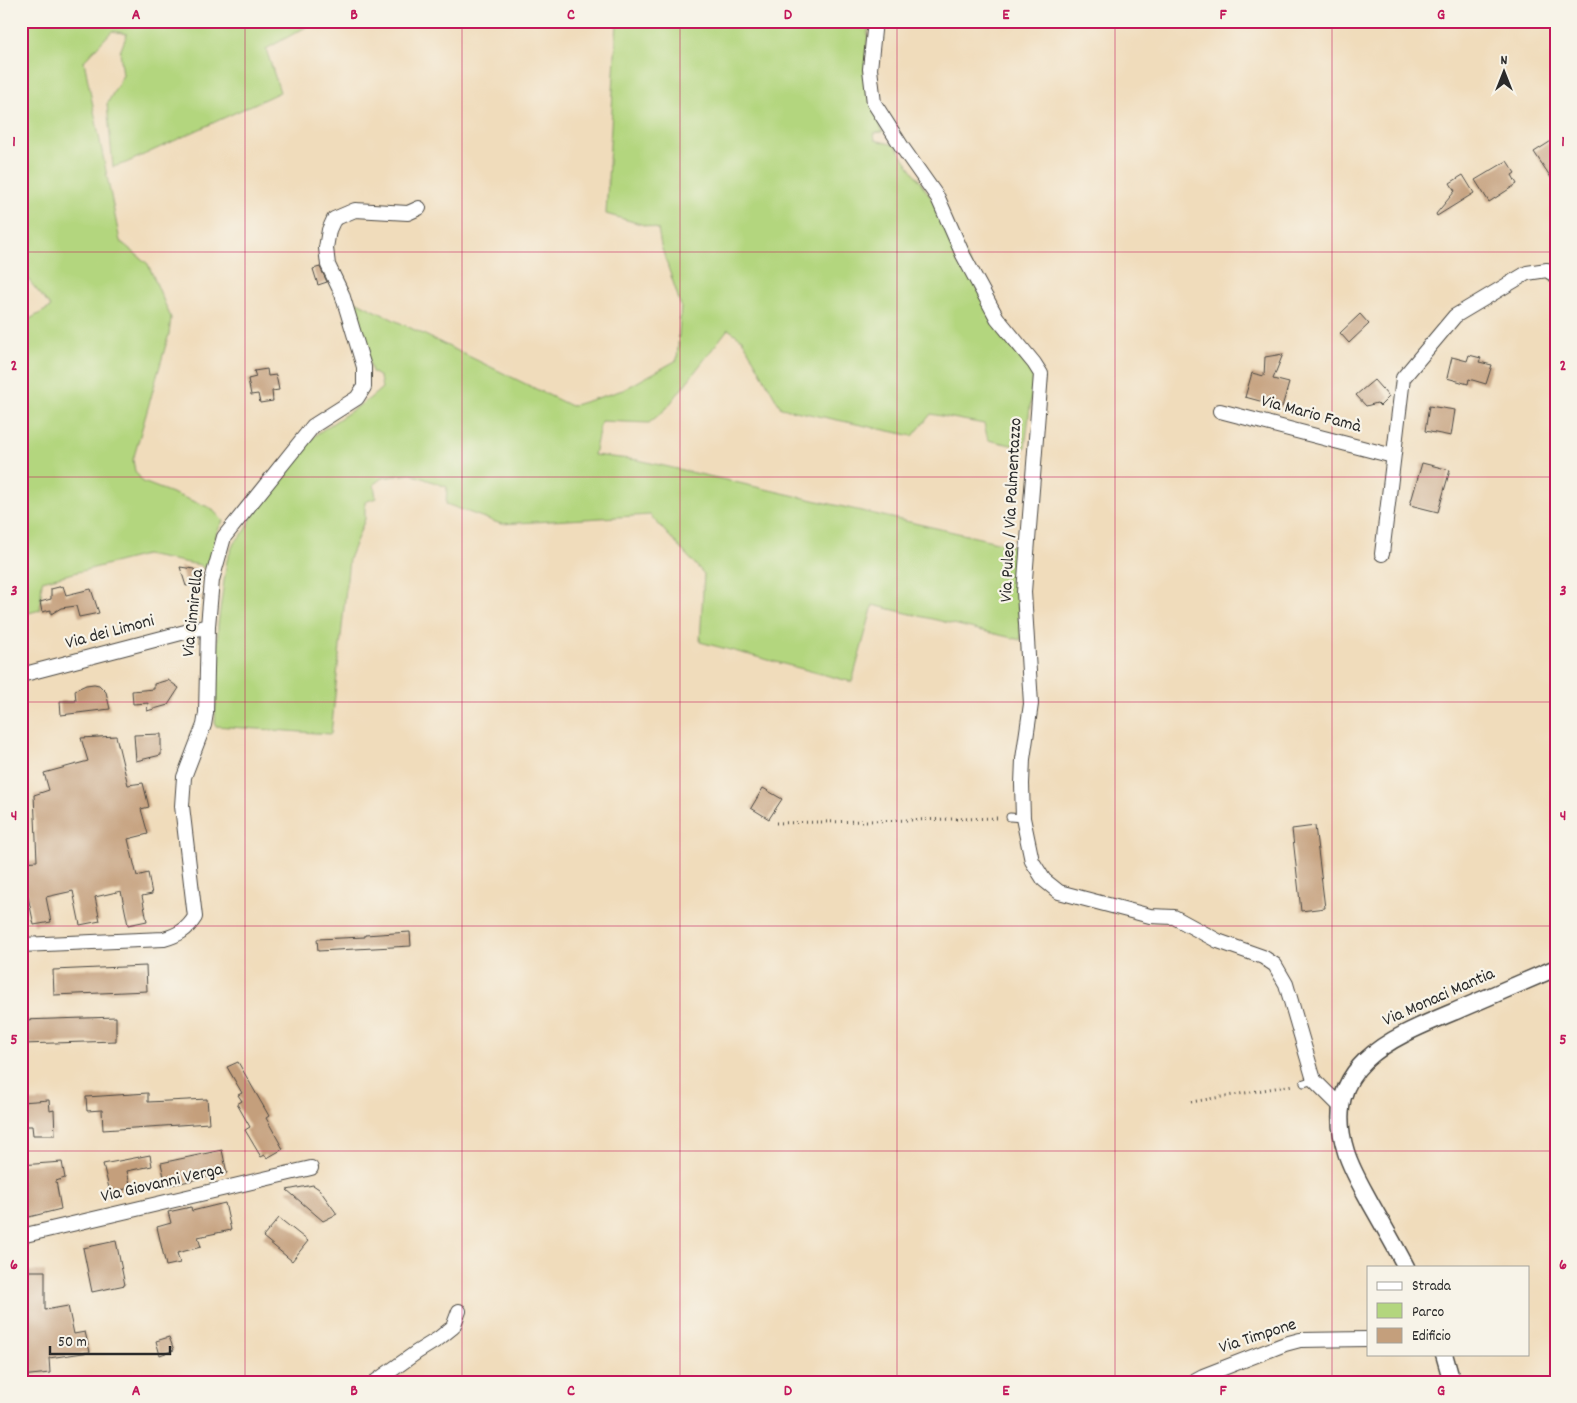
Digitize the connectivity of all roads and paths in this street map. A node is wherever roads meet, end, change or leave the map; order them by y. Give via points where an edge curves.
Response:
1 (875, 21) edge
2 (419, 208) dead end
3 (1556, 276) edge
4 (1220, 411) dead end
5 (1393, 456) junction
6 (1382, 554) dead end
7 (208, 626) junction
8 (21, 675) edge
9 (1017, 818) junction
10 (776, 823) dead end
11 (21, 946) edge
12 (1556, 968) edge
13 (1309, 1081) junction
14 (1191, 1102) dead end
15 (1342, 1108) junction
16 (311, 1168) dead end
17 (21, 1236) edge
18 (1405, 1266) edge
19 (459, 1310) dead end
20 (1367, 1339) edge
21 (1445, 1356) edge
22 (376, 1382) edge
23 (1192, 1382) edge
24 (1452, 1382) edge

1 - 9 street, Via Puleo / Via Palmentazzo via 870,69 874,103 938,198 963,255 997,318 1041,374 1024,566 1031,704
2 - 7 street, Via Cinnirella via 408,213 355,210 334,219 326,248 328,265 342,294 364,367 364,387 357,398 313,426 224,537 212,580
3 - 5 street via 1547,270 1527,273 1455,316 1402,378
4 - 5 street, Via Mario Famà
5 - 6 street
7 - 8 street, Via dei Limoni
7 - 11 street, Via Cinnirella via 205,719 184,777 182,806 195,917 180,934 164,940
9 - 10 path
9 - 13 street, Via Puleo / Via Palmentazzo via 1032,861 1044,880 1059,892 1150,916 1174,917 1218,941 1263,957 1275,965 1286,984
12 - 15 street, Via Monaci Mantia via 1404,1033 1372,1053 1346,1088
13 - 14 path
13 - 15 street, Via Puleo / Via Palmentazzo
15 - 18 street via 1346,1154
16 - 17 street, Via Giovanni Verga
19 - 22 street via 452,1327 438,1340
20 - 23 street, Via Timpone via 1300,1340
21 - 24 street

